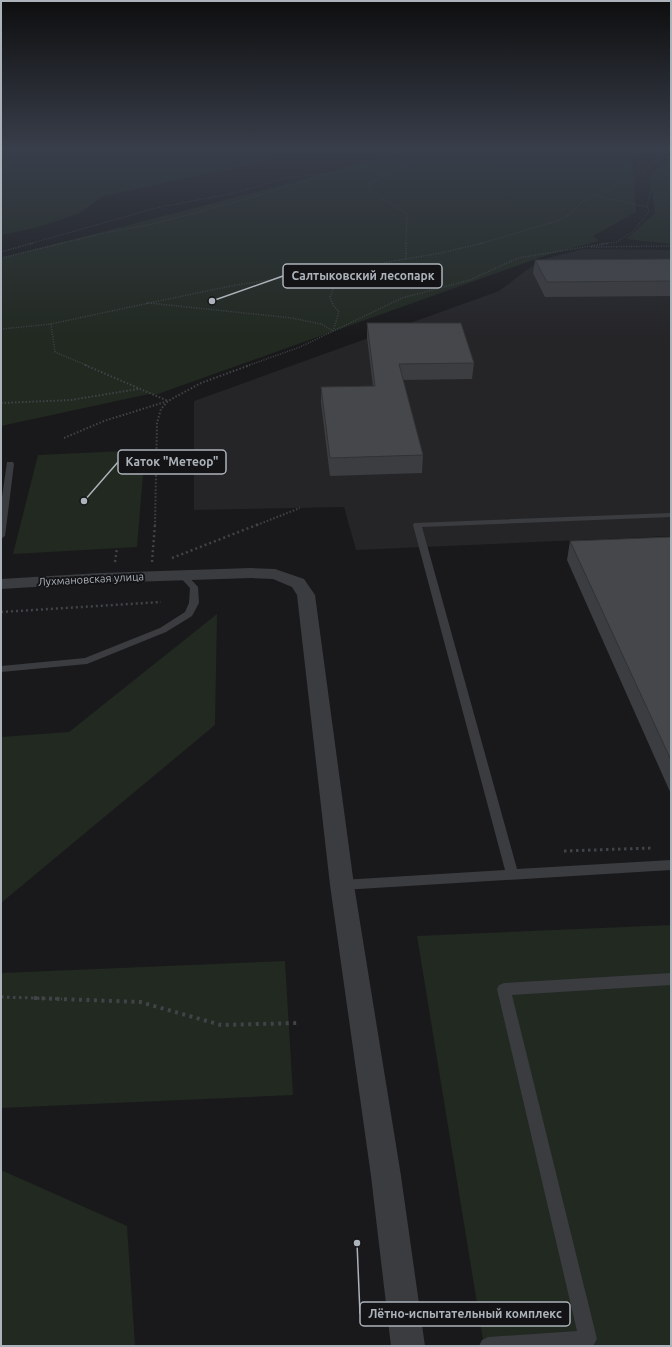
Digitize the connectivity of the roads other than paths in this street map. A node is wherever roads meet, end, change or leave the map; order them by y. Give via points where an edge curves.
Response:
1 (10, 464) dead end
2 (671, 515) edge
3 (1, 536) edge
4 (176, 567) junction
5 (1, 584) edge
6 (1, 669) edge
7 (671, 865) edge
8 (512, 875) junction
9 (342, 885) junction
10 (671, 978) edge
11 (408, 1346) edge
12 (488, 1346) edge

1 - 3 lane
2 - 8 lane via 417,525
4 - 5 street, Лухмановская улица via 100,578
4 - 6 lane via 194,587 194,603 189,614 163,630 87,661
4 - 9 street, Лухмановская улица via 275,574 298,583 306,595
7 - 8 lane
8 - 9 lane
9 - 11 street, Лухмановская улица via 386,1176
10 - 12 lane via 504,989 588,1339

